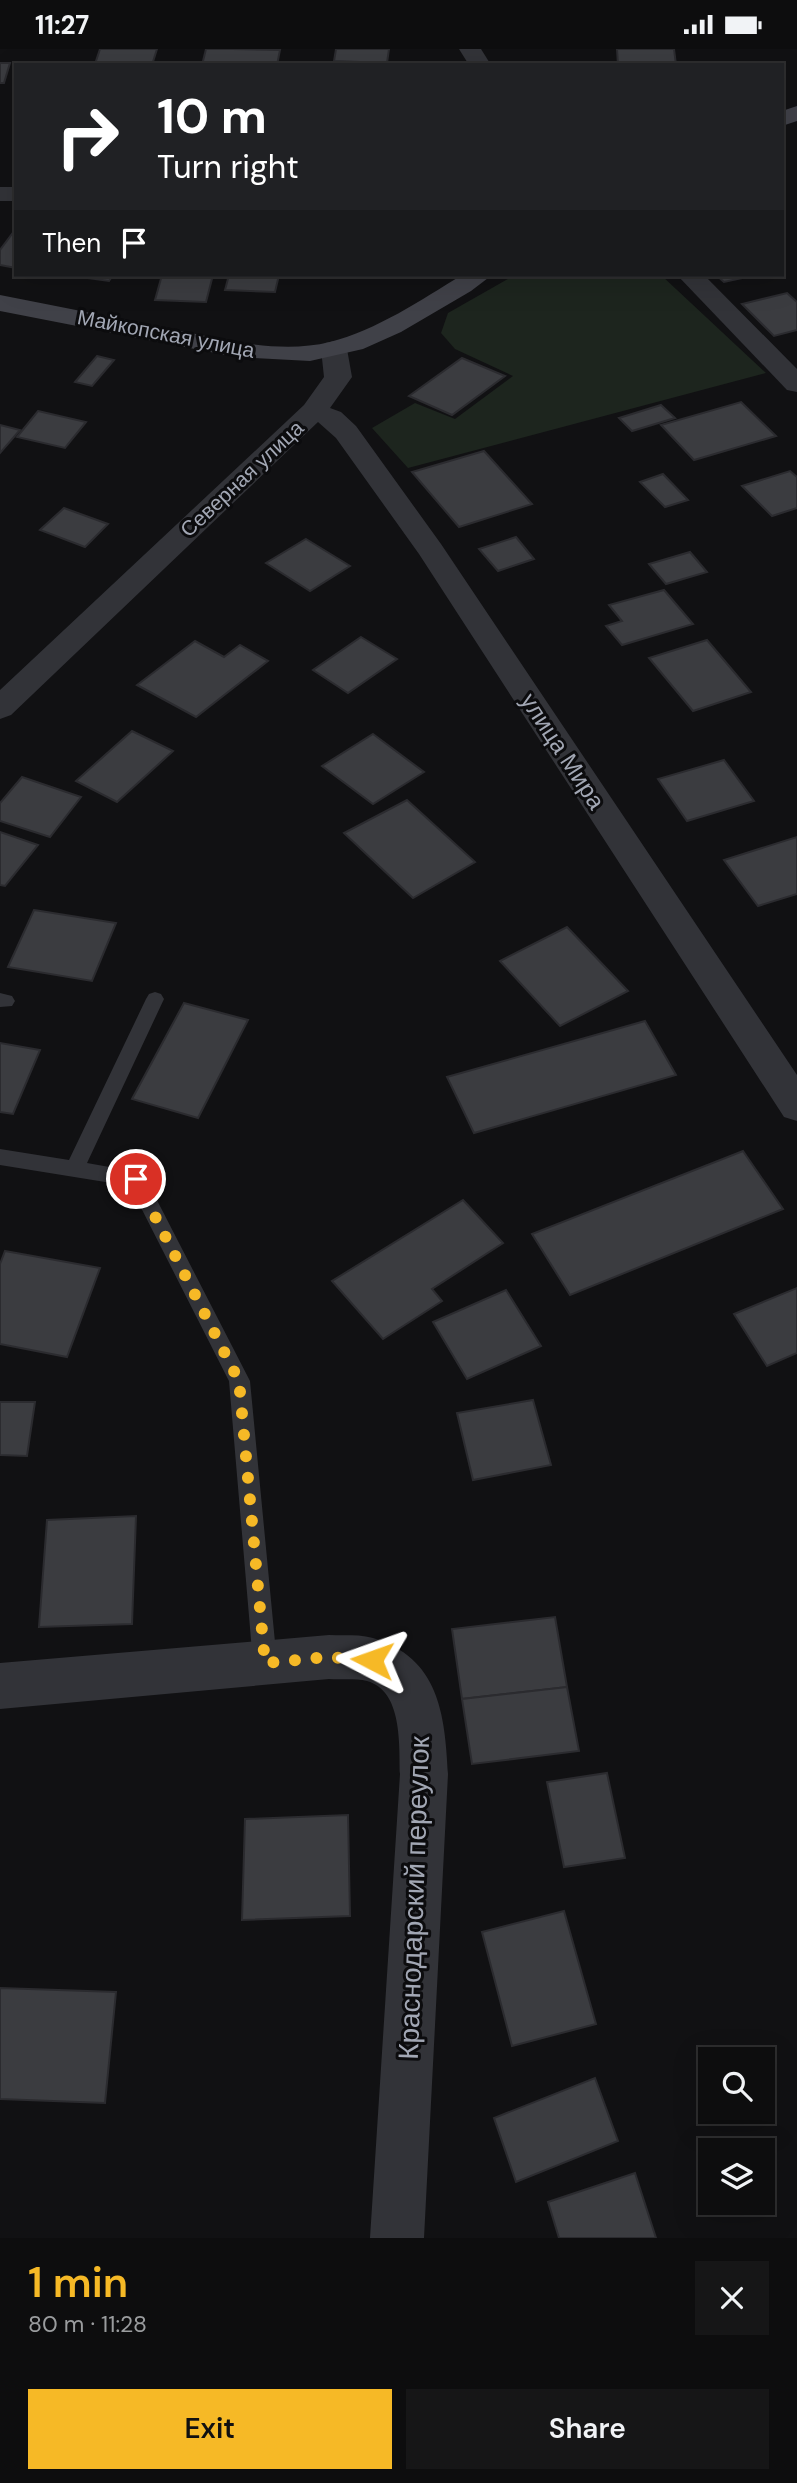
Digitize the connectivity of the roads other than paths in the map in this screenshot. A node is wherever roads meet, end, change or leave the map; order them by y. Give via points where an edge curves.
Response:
1 (476, 277) edge
2 (692, 277) edge
3 (0, 303) edge
4 (334, 349) junction
5 (797, 384) edge
6 (314, 411) junction
7 (0, 708) edge
8 (155, 999) dead end
9 (797, 1106) edge
10 (0, 1157) edge
11 (75, 1169) junction
12 (265, 1663) junction
13 (0, 1686) edge
14 (397, 2238) edge

1 - 4 street via 392,327
2 - 5 street
3 - 4 street, Майкопская улица via 236,349 271,353
4 - 6 street, Северная улица via 338,377
6 - 7 street, Северная улица
6 - 9 street, улица Мира via 346,432 430,549
8 - 11 lane
10 - 11 lane
11 - 12 lane via 136,1179 239,1381
12 - 13 street, Краснодарский переулок
12 - 14 street, Краснодарский переулок via 328,1657 372,1660 402,1677 421,1715 424,1774

